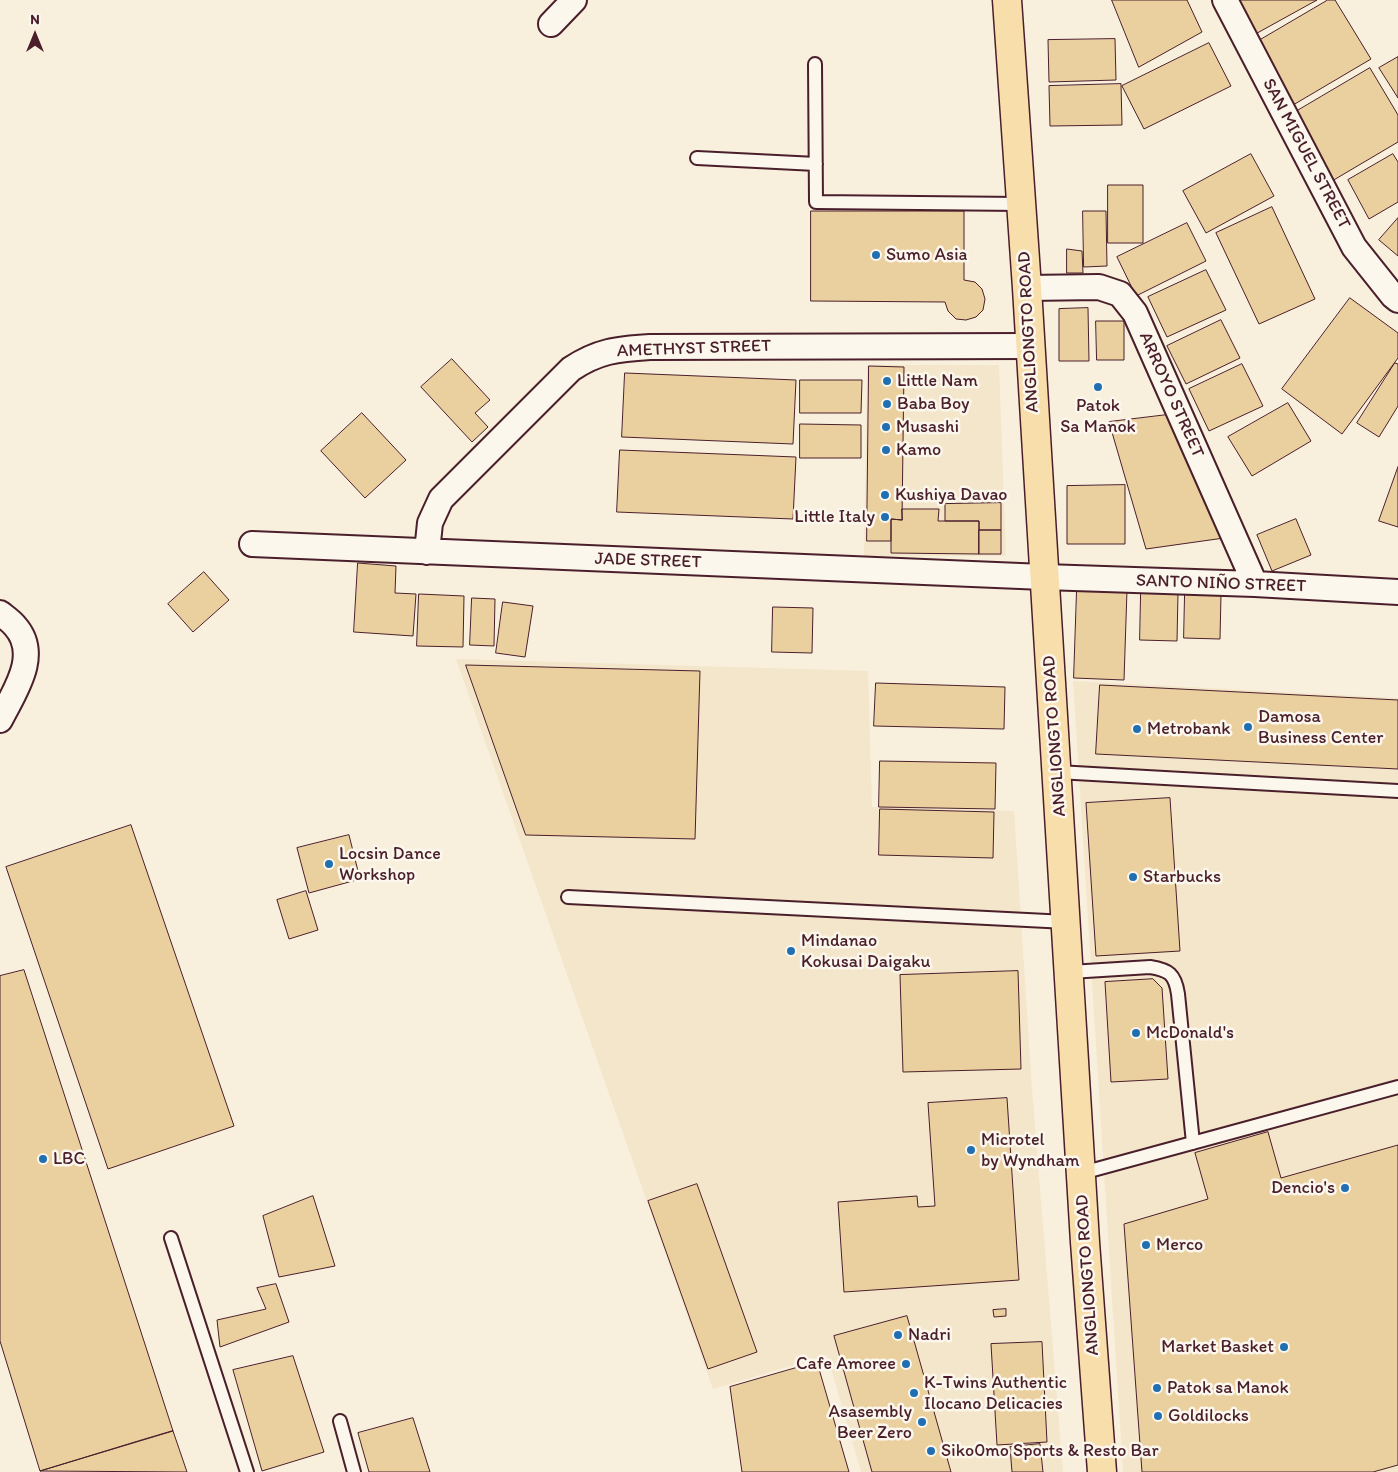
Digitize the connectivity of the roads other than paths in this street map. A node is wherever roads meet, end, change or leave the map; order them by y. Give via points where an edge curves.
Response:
1 (574, 0) edge
2 (1007, 0) edge
3 (1225, 0) edge
4 (551, 24) dead end
5 (816, 64) dead end
6 (697, 158) dead end
7 (816, 164) junction
8 (1021, 204) junction
9 (1027, 288) junction
10 (1398, 300) edge
11 (1030, 346) junction
12 (252, 544) dead end
13 (427, 552) junction
14 (1044, 577) junction
15 (1255, 584) junction
16 (1398, 592) edge
17 (0, 613) edge
18 (0, 720) edge
19 (1057, 772) junction
20 (1398, 791) edge
21 (568, 897) dead end
22 (1066, 922) junction
23 (1070, 972) junction
24 (1398, 1086) edge
25 (1193, 1143) junction
26 (1082, 1174) junction
27 (171, 1238) dead end
28 (340, 1421) dead end
29 (247, 1472) edge
30 (354, 1472) edge
31 (1102, 1472) edge

1 - 4 street
2 - 8 main road, ANGLIONGTO ROAD
3 - 10 street, SAN MIGUEL STREET via 1354,247
5 - 7 lane
6 - 7 lane
7 - 8 lane via 816,202
8 - 9 main road, ANGLIONGTO ROAD
9 - 11 main road, ANGLIONGTO ROAD
9 - 15 street, ARROYO STREET via 1099,287 1120,294 1134,313
11 - 13 street, AMETHYST STREET via 650,347 603,352 570,369 440,499 430,523
11 - 14 main road, ANGLIONGTO ROAD
12 - 13 street, JADE STREET
13 - 14 street, JADE STREET
14 - 15 street, SANTO NIÑO STREET
14 - 19 main road, ANGLIONGTO ROAD
15 - 16 street, SANTO NIÑO STREET
17 - 18 street via 16,626 26,652 22,678
19 - 20 lane
19 - 22 main road, ANGLIONGTO ROAD
21 - 22 lane
22 - 23 main road, ANGLIONGTO ROAD
23 - 25 lane via 1150,967 1171,974 1178,994
23 - 26 main road, ANGLIONGTO ROAD
24 - 25 lane
25 - 26 lane
26 - 31 main road, ANGLIONGTO ROAD
27 - 29 lane
28 - 30 lane

